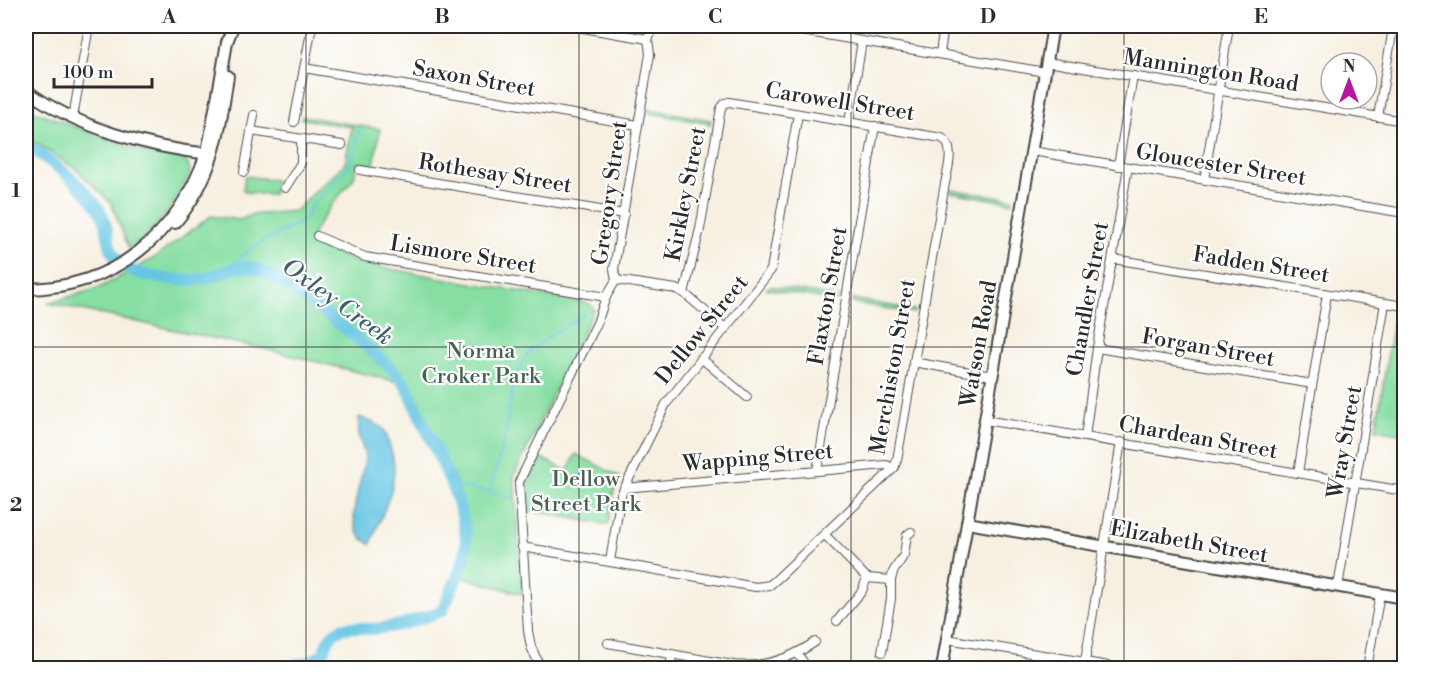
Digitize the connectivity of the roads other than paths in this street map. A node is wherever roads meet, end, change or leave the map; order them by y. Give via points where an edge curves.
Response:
1 (89, 26) edge
2 (233, 26) edge
3 (312, 26) edge
4 (571, 26) edge
5 (655, 26) edge
6 (773, 26) edge
7 (833, 26) edge
8 (944, 26) edge
9 (1053, 26) edge
10 (1229, 26) edge
11 (1378, 26) edge
12 (1393, 28) junction
13 (1404, 30) edge
14 (831, 36) junction
15 (648, 39) junction
16 (862, 41) junction
17 (940, 53) junction
18 (1046, 67) junction
19 (304, 68) junction
20 (1133, 76) junction
21 (26, 90) edge
22 (1218, 91) junction
23 (725, 103) joint
24 (798, 114) junction
25 (254, 115) dead end
26 (73, 117) junction
27 (1378, 117) junction
28 (1404, 121) edge
29 (294, 122) dead end
30 (849, 122) junction
31 (638, 126) junction
32 (875, 126) junction
33 (251, 131) junction
34 (301, 139) junction
35 (948, 141) joint
36 (342, 145) dead end
37 (187, 151) junction
38 (1032, 151) junction
39 (210, 154) junction
40 (1118, 166) junction
41 (1128, 167) junction
42 (360, 170) dead end
43 (244, 172) dead end
44 (196, 176) junction
45 (1204, 180) junction
46 (285, 188) dead end
47 (1404, 213) edge
48 (624, 214) junction
49 (317, 236) dead end
50 (133, 256) junction
51 (1113, 259) junction
52 (616, 280) junction
53 (26, 289) edge
54 (684, 293) junction
55 (1327, 294) junction
56 (606, 297) junction
57 (1385, 303) junction
58 (1404, 306) edge
59 (725, 328) junction
60 (1097, 348) junction
61 (702, 358) junction
62 (913, 362) junction
63 (993, 376) junction
64 (1312, 384) junction
65 (747, 397) dead end
66 (985, 420) junction
67 (1085, 436) junction
68 (1121, 442) junction
69 (894, 468) junction
70 (817, 471) junction
71 (1298, 473) junction
72 (1356, 483) junction
73 (624, 489) junction
74 (1404, 490) edge
75 (967, 524) junction
76 (911, 532) dead end
77 (825, 534) junction
78 (522, 547) junction
79 (1104, 547) junction
80 (610, 561) junction
81 (867, 578) junction
82 (891, 580) junction
83 (1338, 587) junction
84 (1380, 594) junction
85 (1404, 598) edge
86 (837, 621) dead end
87 (947, 639) junction
88 (815, 642) dead end
89 (608, 644) dead end
90 (882, 652) dead end
91 (672, 654) junction
92 (798, 654) junction
93 (1084, 666) edge
94 (762, 667) edge
95 (541, 669) edge
96 (670, 669) edge
97 (807, 669) edge
98 (942, 669) edge
99 (1121, 669) edge
100 (1367, 669) edge

1 - 26 street
2 - 39 street via 228,78
3 - 19 street
4 - 15 street
5 - 15 street, Gregory Street
6 - 14 street, Mannington Road
7 - 14 street
8 - 17 street
9 - 18 street, Watson Road
10 - 22 street
11 - 12 street
12 - 13 street
12 - 27 street
14 - 16 street, Mannington Road
15 - 31 street, Gregory Street via 650,54
16 - 17 street, Mannington Road
16 - 30 street
17 - 18 street, Mannington Road
18 - 20 street, Mannington Road
18 - 38 street, Watson Road
19 - 29 street
19 - 31 street, Saxon Street
20 - 22 street, Mannington Road
20 - 40 street
21 - 26 street
22 - 27 street, Mannington Road
22 - 45 street
23 - 24 street, Carowell Street
23 - 54 street, Kirkley Street
24 - 30 street, Carowell Street
24 - 59 street, Dellow Street via 771,270
25 - 33 street
26 - 37 street via 125,138
27 - 28 street, Mannington Road
30 - 32 street, Carowell Street
31 - 48 street, Gregory Street
32 - 35 street, Carowell Street
32 - 70 street, Flaxton Street
33 - 34 street
33 - 43 street
34 - 36 street
34 - 46 street via 301,163
35 - 62 street, Merchiston Street via 949,159
37 - 39 street
37 - 44 street via 197,166
38 - 40 street, Gloucester Street
38 - 63 street, Watson Road
39 - 44 street
39 - 50 street via 199,190 184,213 153,245
40 - 41 street, Gloucester Street
41 - 45 street, Gloucester Street
41 - 51 street, Chandler Street
42 - 48 street, Rothesay Street
44 - 50 street via 162,229
45 - 47 street, Gloucester Street
48 - 52 street, Gregory Street via 614,268
49 - 56 street, Lismore Street via 365,257
50 - 53 street via 101,275 77,283
51 - 55 street, Fadden Street
51 - 60 street, Chandler Street
52 - 54 street
52 - 56 street, Gregory Street
54 - 59 street
55 - 57 street, Fadden Street
55 - 64 street
56 - 78 street, Gregory Street via 519,482
57 - 58 street, Fadden Street
57 - 72 street, Wray Street
59 - 61 street, Dellow Street
60 - 64 street, Forgan Street
60 - 67 street, Chandler Street
61 - 65 street
61 - 73 street, Dellow Street via 666,404
62 - 63 street
62 - 69 street, Merchiston Street
63 - 66 street, Watson Road
64 - 71 street
66 - 67 street, Chardean Street
66 - 75 street, Watson Road
67 - 68 street, Chardean Street
68 - 71 street, Chardean Street
68 - 79 street
69 - 70 street, Wapping Street via 886,465
69 - 77 street, Merchiston Street
70 - 73 street, Wapping Street
71 - 72 street, Chardean Street
72 - 74 street, Chardean Street
72 - 83 street, Wray Street
73 - 80 street, Dellow Street
75 - 79 street, Elizabeth Street
75 - 87 street, Watson Road
76 - 82 street
77 - 80 street, Merchiston Street via 770,585 756,587
77 - 81 street
78 - 80 street, Merchiston Street
78 - 95 street, Gregory Street via 528,632
79 - 83 street, Elizabeth Street
79 - 93 street
81 - 82 street
81 - 86 street via 862,591
82 - 90 street
83 - 84 street, Elizabeth Street
84 - 85 street, Elizabeth Street
84 - 100 street
87 - 93 street
87 - 98 street, Watson Road
88 - 92 street
89 - 91 street
91 - 94 street
91 - 96 street
92 - 94 street
92 - 97 street
93 - 99 street

